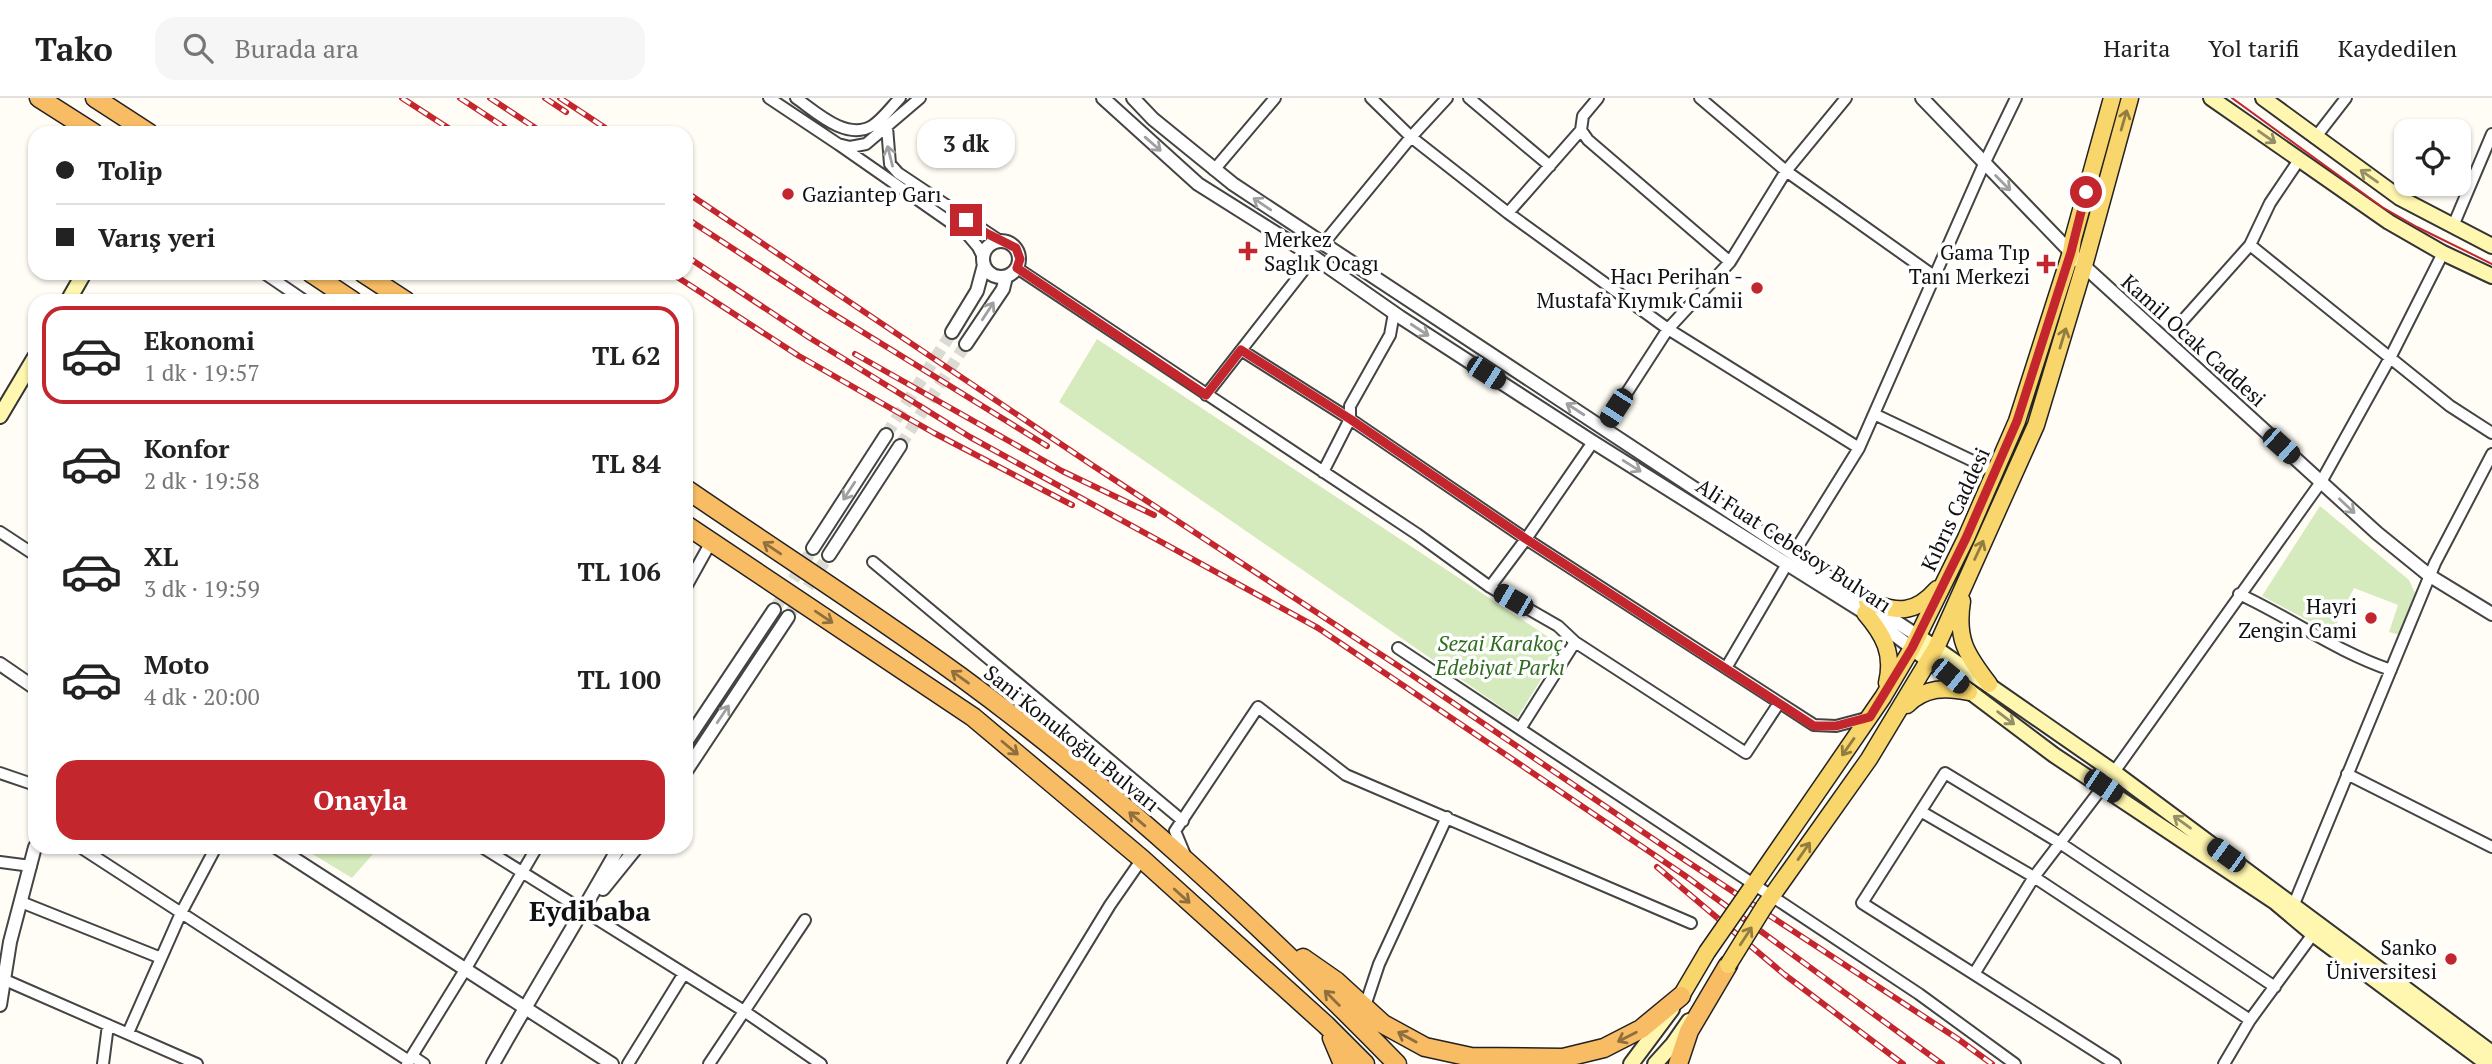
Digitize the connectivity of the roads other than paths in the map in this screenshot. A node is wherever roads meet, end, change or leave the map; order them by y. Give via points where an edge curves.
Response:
1 (40, 98) edge
2 (95, 98) edge
3 (769, 98) edge
4 (796, 98) edge
5 (900, 98) edge
6 (920, 98) edge
7 (1103, 98) edge
8 (1133, 98) edge
9 (1275, 98) edge
10 (1371, 98) edge
11 (1447, 98) edge
12 (1469, 98) edge
13 (1598, 98) edge
14 (1700, 98) edge
15 (1846, 98) edge
16 (1922, 98) edge
17 (2016, 98) edge
18 (2112, 98) edge
19 (2130, 98) edge
20 (2211, 98) edge
21 (2263, 98) edge
22 (2346, 98) edge
23 (83, 126) edge
24 (138, 126) edge
25 (887, 127) junction
26 (1581, 130) junction
27 (2492, 134) edge
28 (1411, 137) junction
29 (2315, 138) junction
30 (838, 144) junction
31 (2299, 160) junction
32 (1983, 164) junction
33 (1549, 166) junction
34 (1214, 170) junction
35 (1786, 171) junction
36 (1508, 213) junction
37 (2453, 226) junction
38 (1000, 241) junction
39 (1323, 244) junction
40 (2250, 245) junction
41 (2492, 246) edge
42 (2071, 252) junction
43 (2443, 253) junction
44 (1314, 257) junction
45 (983, 261) junction
46 (1730, 262) junction
47 (2084, 266) junction
48 (1017, 268) junction
49 (1934, 276) junction
50 (2492, 276) edge
51 (1006, 277) junction
52 (274, 280) edge
53 (322, 280) edge
54 (374, 280) edge
55 (295, 294) edge
56 (342, 294) edge
57 (395, 294) edge
58 (1394, 313) junction
59 (2177, 327) dead end
60 (1668, 329) junction
61 (952, 332) tunnel mouth
62 (966, 344) tunnel mouth
63 (1241, 350) junction
64 (2391, 356) junction
65 (28, 367) edge
66 (1206, 395) junction
67 (2, 408) edge
68 (1874, 414) junction
69 (1350, 419) junction
70 (1604, 428) junction
71 (2492, 433) edge
72 (886, 435) tunnel mouth
73 (1593, 442) junction
74 (900, 446) tunnel mouth
75 (1858, 448) junction
76 (2492, 454) edge
77 (1323, 472) junction
78 (1996, 472) junction
79 (2321, 482) junction
80 (693, 494) edge
81 (693, 530) edge
82 (0, 532) edge
83 (1526, 539) junction
84 (711, 542) junction
85 (813, 548) tunnel mouth
86 (28, 550) edge
87 (829, 555) tunnel mouth
88 (1790, 559) junction
89 (873, 562) dead end
90 (1949, 573) junction
91 (693, 574) edge
92 (2430, 576) junction
93 (1965, 582) junction
94 (1490, 587) junction
95 (2239, 594) junction
96 (1866, 607) junction
97 (774, 610) tunnel mouth
98 (2492, 614) edge
99 (788, 617) tunnel mouth
100 (1575, 642) junction
101 (1915, 642) junction
102 (1398, 648) dead end
103 (1933, 654) junction
104 (0, 664) edge
105 (1726, 668) junction
106 (2390, 670) junction
107 (28, 683) edge
108 (1989, 684) junction
109 (1969, 692) junction
110 (1883, 697) junction
111 (1779, 703) junction
112 (1900, 712) junction
113 (1870, 717) junction
114 (1520, 729) junction
115 (693, 732) edge
116 (693, 760) edge
117 (2114, 772) junction
118 (0, 773) edge
119 (2347, 774) junction
120 (28, 783) edge
121 (2103, 786) junction
122 (1922, 812) junction
123 (1447, 817) junction
124 (1183, 821) junction
125 (2060, 843) junction
126 (2492, 847) edge
127 (34, 854) edge
128 (91, 854) edge
129 (212, 854) edge
130 (287, 854) edge
131 (493, 854) edge
132 (533, 854) edge
133 (615, 854) edge
134 (631, 854) edge
135 (1142, 859) junction
136 (0, 862) edge
137 (1188, 864) junction
138 (30, 866) junction
139 (522, 872) junction
140 (2035, 877) junction
141 (1749, 891) junction
142 (21, 902) junction
143 (1768, 902) junction
144 (2294, 904) junction
145 (584, 911) junction
146 (181, 913) junction
147 (805, 920) dead end
148 (1691, 923) dead end
149 (1265, 932) junction
150 (2313, 934) junction
151 (5, 942) edge
152 (161, 958) junction
153 (1728, 965) junction
154 (465, 970) junction
155 (1974, 974) junction
156 (683, 975) junction
157 (5, 980) junction
158 (2275, 987) junction
159 (1681, 996) junction
160 (0, 1005) edge
161 (1365, 1006) junction
162 (524, 1008) junction
163 (744, 1011) junction
164 (2250, 1020) junction
165 (108, 1025) junction
166 (1326, 1025) junction
167 (128, 1033) junction
168 (2492, 1053) edge
169 (409, 1060) edge
170 (103, 1064) edge
171 (197, 1064) edge
172 (424, 1064) edge
173 (493, 1064) edge
174 (612, 1064) edge
175 (628, 1064) edge
176 (709, 1064) edge
177 (821, 1064) edge
178 (1013, 1064) edge
179 (1343, 1064) edge
180 (1365, 1064) edge
181 (1397, 1064) edge
182 (1631, 1064) edge
183 (1655, 1064) edge
184 (1678, 1064) edge
185 (2015, 1064) edge
186 (2115, 1064) edge
187 (2224, 1064) edge
188 (2488, 1064) edge

1 - 23 highway
2 - 24 highway
3 - 30 street
4 - 5 street via 836,126 854,130 872,126
6 - 25 street
7 -> 44 street, Ali Fuat Cebesoy Bulvarı via 1198,184
8 - 34 street
9 - 34 street
10 - 28 street
11 - 28 street
12 - 33 street
13 - 26 street via 1583,116
14 - 35 street
15 - 35 street
16 - 32 street, Kamil Ocak Caddesi
17 - 32 street
18 - 42 main road, Kıbrıs Caddesi
47 -> 19 main road
20 -> 31 main road
21 - 29 main road
22 - 29 street
25 - 30 street via 866,144
38 -> 25 street via 898,173 890,164
26 - 33 street
26 - 46 street
27 - 37 street
28 - 36 street
28 - 39 street
37 -> 29 main road via 2400,198
30 - 45 street via 967,233
31 - 40 street via 2270,203
31 - 43 main road
32 -> 42 street, Kamil Ocak Caddesi
32 - 49 street
33 - 36 street
39 -> 34 street
35 - 46 street
35 - 49 street
36 - 60 street
37 - 41 main road
38 - 45 street via 988,246
38 - 48 street via 1016,248
70 -> 39 street
40 - 59 street
40 - 64 street
42 - 47 street, Kamil Ocak Caddesi
42 - 78 main road, Kıbrıs Caddesi via 2022,408
43 - 50 main road
43 - 64 street
44 - 58 street, Ali Fuat Cebesoy Bulvarı
44 - 63 street
45 - 51 street via 994,276
45 - 61 street via 977,290
46 - 60 street
47 - 79 street, Kamil Ocak Caddesi
93 -> 47 main road via 2036,425
48 - 51 street
48 - 66 street
49 - 68 street
62 -> 51 street via 1003,289
52 - 55 street
53 - 56 highway
54 - 57 highway
58 - 69 street via 1390,335 1350,406
58 -> 73 street, Ali Fuat Cebesoy Bulvarı
60 - 70 street
60 - 75 street
63 - 66 street
63 - 69 street
64 - 71 street via 2450,406
64 - 79 street
65 - 67 main road
66 - 77 street
68 - 75 street
68 - 78 street
69 - 77 street
69 - 83 street
70 - 88 street
72 -> 85 street
73 - 83 street
73 -> 88 street, Ali Fuat Cebesoy Bulvarı
74 - 87 street
75 - 88 street
76 - 92 street
77 - 94 street
78 - 90 main road, Kıbrıs Caddesi
79 -> 92 street, Kamil Ocak Caddesi
79 - 95 street
137 -> 80 highway, Sani Konukoğlu Bulvarı via 1096,783 962,678
81 - 84 highway
82 - 86 street
83 - 94 street
83 - 105 street
84 - 91 street
84 -> 135 highway via 973,718
88 - 96 street, Ali Fuat Cebesoy Bulvarı
88 - 105 street
89 - 124 street
90 - 96 main road via 1923,603 1908,610
90 - 101 main road, Kıbrıs Caddesi
92 - 98 street, Kamil Ocak Caddesi
92 - 106 street
93 - 103 main road
93 - 108 main road via 1959,624 1962,643
94 - 100 street via 1558,626
95 - 106 street
95 - 117 street
96 - 101 street, Ali Fuat Cebesoy Bulvarı
96 - 110 main road via 1890,657
97 - 115 street
116 -> 99 street
100 - 111 street via 1746,753
100 - 114 street
101 - 103 main road
101 - 110 main road, Kıbrıs Caddesi
102 - 114 street
103 - 108 main road
103 - 109 main road
103 - 112 main road
104 - 107 street
105 - 111 street
106 - 119 street
108 - 117 main road
109 - 112 main road via 1951,688 1926,692
109 -> 121 main road
110 - 113 main road, Kıbrıs Caddesi
111 - 113 street via 1814,726
143 -> 112 main road
113 -> 141 main road, Kıbrıs Caddesi
114 - 141 street
117 - 121 street
144 -> 117 main road
118 - 120 street
119 - 126 street
119 - 144 street
121 - 125 street
121 - 150 main road via 2275,902
122 - 125 street via 1945,773
122 - 140 street
122 - 155 street via 1862,902
123 - 124 street via 1346,775 1258,707
123 - 148 street
123 - 161 street via 1379,964
124 - 137 street via 1175,831
125 - 140 street
125 - 158 street
127 - 138 street
128 - 146 street
129 - 146 street
130 - 154 street
131 - 139 street
132 - 139 street
133 - 145 street
134 - 145 street
135 -> 166 highway
135 - 178 street
136 - 138 street
137 - 149 highway, Sani Konukoğlu Bulvarı
138 - 142 street
139 - 145 street
139 - 154 street
140 - 155 street
140 - 164 street
141 - 143 street
141 - 159 main road, Kıbrıs Caddesi, bridge
142 - 151 street
142 - 152 street
153 -> 143 main road, bridge
143 - 185 street via 1919,994
144 - 168 main road
145 - 156 street
145 - 162 street
146 - 152 street
146 - 169 street
147 - 163 street
149 - 161 highway
181 -> 149 highway, Sani Konukoğlu Bulvarı
150 - 158 street
150 - 188 main road
151 - 157 street
152 - 167 street
153 - 183 main road
153 - 184 highway via 1689,1031
154 - 162 street
154 - 169 street
155 - 186 street
156 - 163 street
156 - 175 street
157 - 160 street
157 - 165 street
158 - 164 street
159 -> 161 highway via 1641,1029 1604,1048 1563,1058 1471,1057 1425,1047 1383,1024
159 - 182 main road
162 - 173 street
162 - 174 street
163 - 176 street
163 - 177 street
164 - 187 street
165 - 167 street
165 - 170 street
166 - 179 highway
166 - 180 highway
167 - 171 street
169 - 172 street

